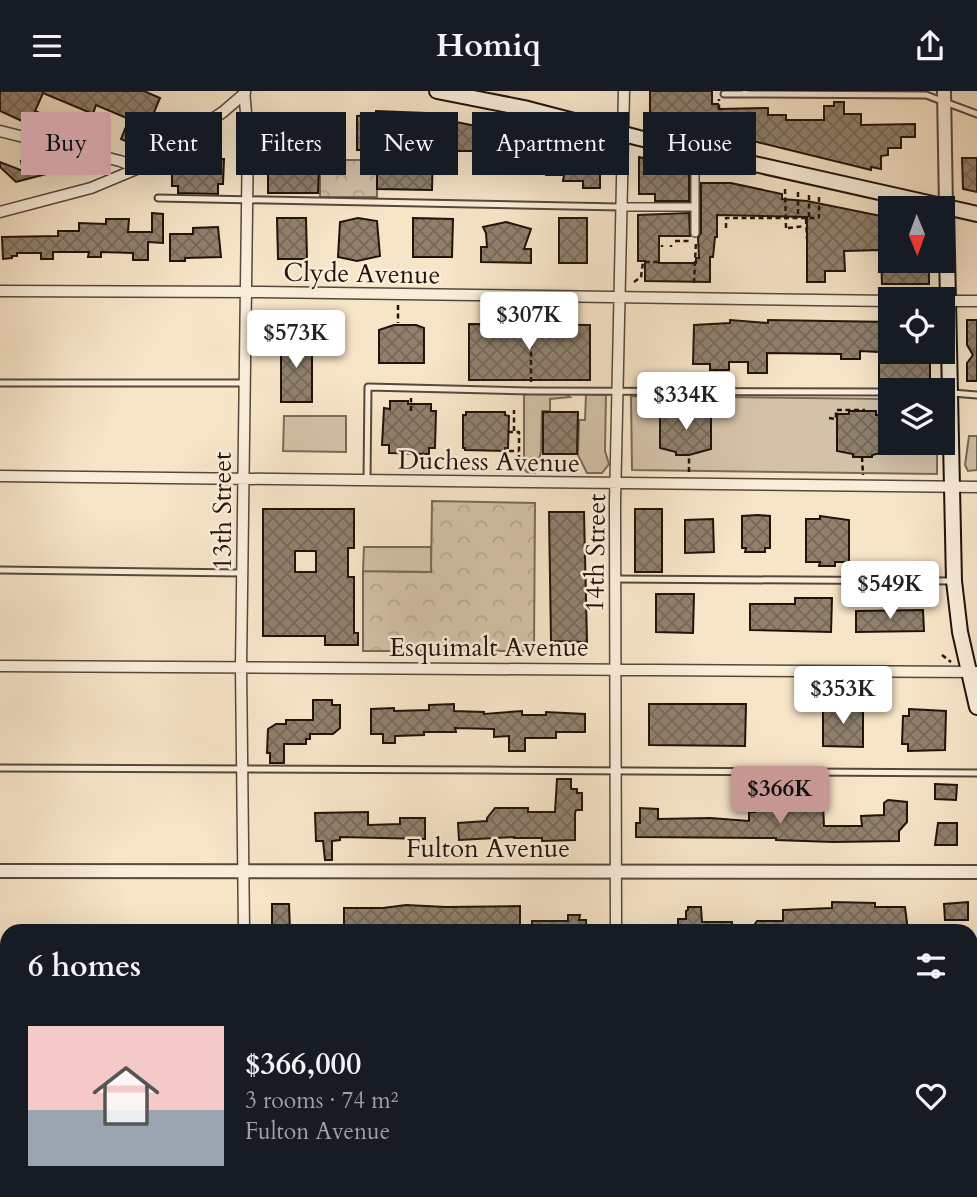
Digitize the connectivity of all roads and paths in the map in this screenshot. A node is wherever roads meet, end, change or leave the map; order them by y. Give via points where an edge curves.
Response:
1 (437, 91) edge
2 (624, 91) edge
3 (244, 92) edge
4 (745, 93) edge
5 (724, 94) joint
6 (944, 97) edge
7 (540, 112) edge
8 (623, 112) edge
9 (719, 112) edge
10 (222, 113) edge
11 (977, 114) edge
12 (0, 131) edge
13 (629, 135) edge
14 (125, 163) edge
15 (125, 174) edge
16 (621, 175) edge
17 (695, 175) edge
18 (785, 190) dead end
19 (798, 192) dead end
20 (809, 195) dead end
21 (898, 196) edge
22 (946, 196) edge
23 (819, 197) dead end
24 (158, 198) dead end
25 (247, 199) junction
26 (620, 207) junction
27 (695, 207) junction
28 (956, 209) edge
29 (0, 212) edge
30 (977, 213) edge
31 (786, 218) junction
32 (798, 218) junction
33 (807, 218) junction
34 (806, 226) junction
35 (726, 228) dead end
36 (695, 233) dead end
37 (807, 239) dead end
38 (675, 241) dead end
39 (659, 262) dead end
40 (634, 282) dead end
41 (694, 283) dead end
42 (0, 291) edge
43 (245, 292) junction
44 (620, 297) junction
45 (878, 301) edge
46 (955, 301) edge
47 (977, 302) edge
48 (398, 305) dead end
49 (509, 307) dead end
50 (546, 307) dead end
51 (531, 322) junction
52 (398, 323) dead end
53 (0, 383) edge
54 (244, 383) junction
55 (412, 388) junction
56 (531, 391) junction
57 (619, 391) junction
58 (678, 391) junction
59 (878, 392) edge
60 (955, 394) edge
61 (977, 395) edge
62 (514, 410) dead end
63 (684, 410) dead end
64 (864, 410) dead end
65 (411, 411) dead end
66 (829, 418) dead end
67 (508, 432) dead end
68 (514, 432) junction
69 (519, 451) junction
70 (402, 453) dead end
71 (558, 454) dead end
72 (689, 455) dead end
73 (950, 455) edge
74 (504, 456) dead end
75 (862, 457) dead end
76 (402, 470) dead end
77 (519, 471) dead end
78 (558, 471) dead end
79 (688, 473) dead end
80 (0, 476) edge
81 (863, 476) dead end
82 (243, 477) junction
83 (367, 480) junction
84 (617, 483) junction
85 (952, 487) junction
86 (977, 488) edge
87 (0, 570) edge
88 (243, 573) junction
89 (615, 579) junction
90 (954, 581) junction
91 (942, 655) dead end
92 (951, 661) dead end
93 (0, 666) edge
94 (240, 667) junction
95 (614, 669) junction
96 (973, 672) edge
97 (977, 708) edge
98 (241, 767) junction
99 (0, 768) edge
100 (615, 773) junction
101 (977, 773) edge
102 (615, 870) junction
103 (0, 871) edge
104 (242, 871) junction
105 (977, 872) edge
106 (244, 924) edge
107 (616, 924) edge

1 - 7 main road
2 - 8 street, 14th Street
3 - 10 street
3 - 25 street, 13th Street
4 - 5 lane
4 - 6 lane
5 - 9 path
6 - 11 lane
6 - 22 street
12 - 14 street
13 - 21 main road
15 - 29 street via 91,188
16 - 26 street, 14th Street
17 - 27 street
18 - 31 path
19 - 32 path
20 - 33 path
23 - 33 path via 819,218
24 - 25 lane
25 - 26 lane
25 - 43 street, 13th Street
26 - 27 street
26 - 44 street, 14th Street
27 - 36 street
28 - 30 main road
31 - 32 path
31 - 34 path via 787,228
31 - 35 path via 726,218
32 - 33 path
33 - 34 path
34 - 37 path
38 - 41 path via 696,241
39 - 40 path via 643,262 641,277
42 - 43 street, Clyde Avenue
43 - 44 street, Clyde Avenue
43 - 54 street, 13th Street
44 - 45 street, Clyde Avenue
44 - 57 street, 14th Street
46 - 47 street
48 - 52 path
49 - 51 path
50 - 51 path
51 - 56 path
53 - 54 lane
54 - 82 street, 13th Street
55 - 56 lane
55 - 65 path
55 - 83 lane via 368,387
56 - 57 lane
57 - 58 lane
57 - 84 street, 14th Street
58 - 59 lane
58 - 63 path via 677,409
60 - 61 lane
62 - 68 path
64 - 66 path via 836,410 836,418
67 - 68 path
68 - 69 path via 519,432
69 - 74 path via 506,451
69 - 77 path
70 - 76 path
71 - 78 path
72 - 79 path
73 - 85 main road
75 - 81 path
80 - 82 street, Duchess Avenue
82 - 83 street, Duchess Avenue
82 - 88 street, 13th Street
83 - 84 street, Duchess Avenue
84 - 85 street, Duchess Avenue
84 - 89 street, 14th Street
85 - 86 street, Duchess Avenue
85 - 90 main road
87 - 88 lane
88 - 94 street, 13th Street
89 - 90 lane
89 - 95 street, 14th Street
90 - 96 main road via 960,632
91 - 92 path
93 - 94 street, Esquimalt Avenue
94 - 95 street, Esquimalt Avenue
94 - 98 street, 13th Street
95 - 96 street, Esquimalt Avenue
95 - 100 street, 14th Street
96 - 97 main road
98 - 99 lane
98 - 100 lane
98 - 104 street, 13th Street
100 - 101 lane
100 - 102 street, 14th Street
102 - 104 street, Fulton Avenue
102 - 105 street, Fulton Avenue
102 - 107 street, 14th Street
103 - 104 street, Fulton Avenue
104 - 106 street, 13th Street

